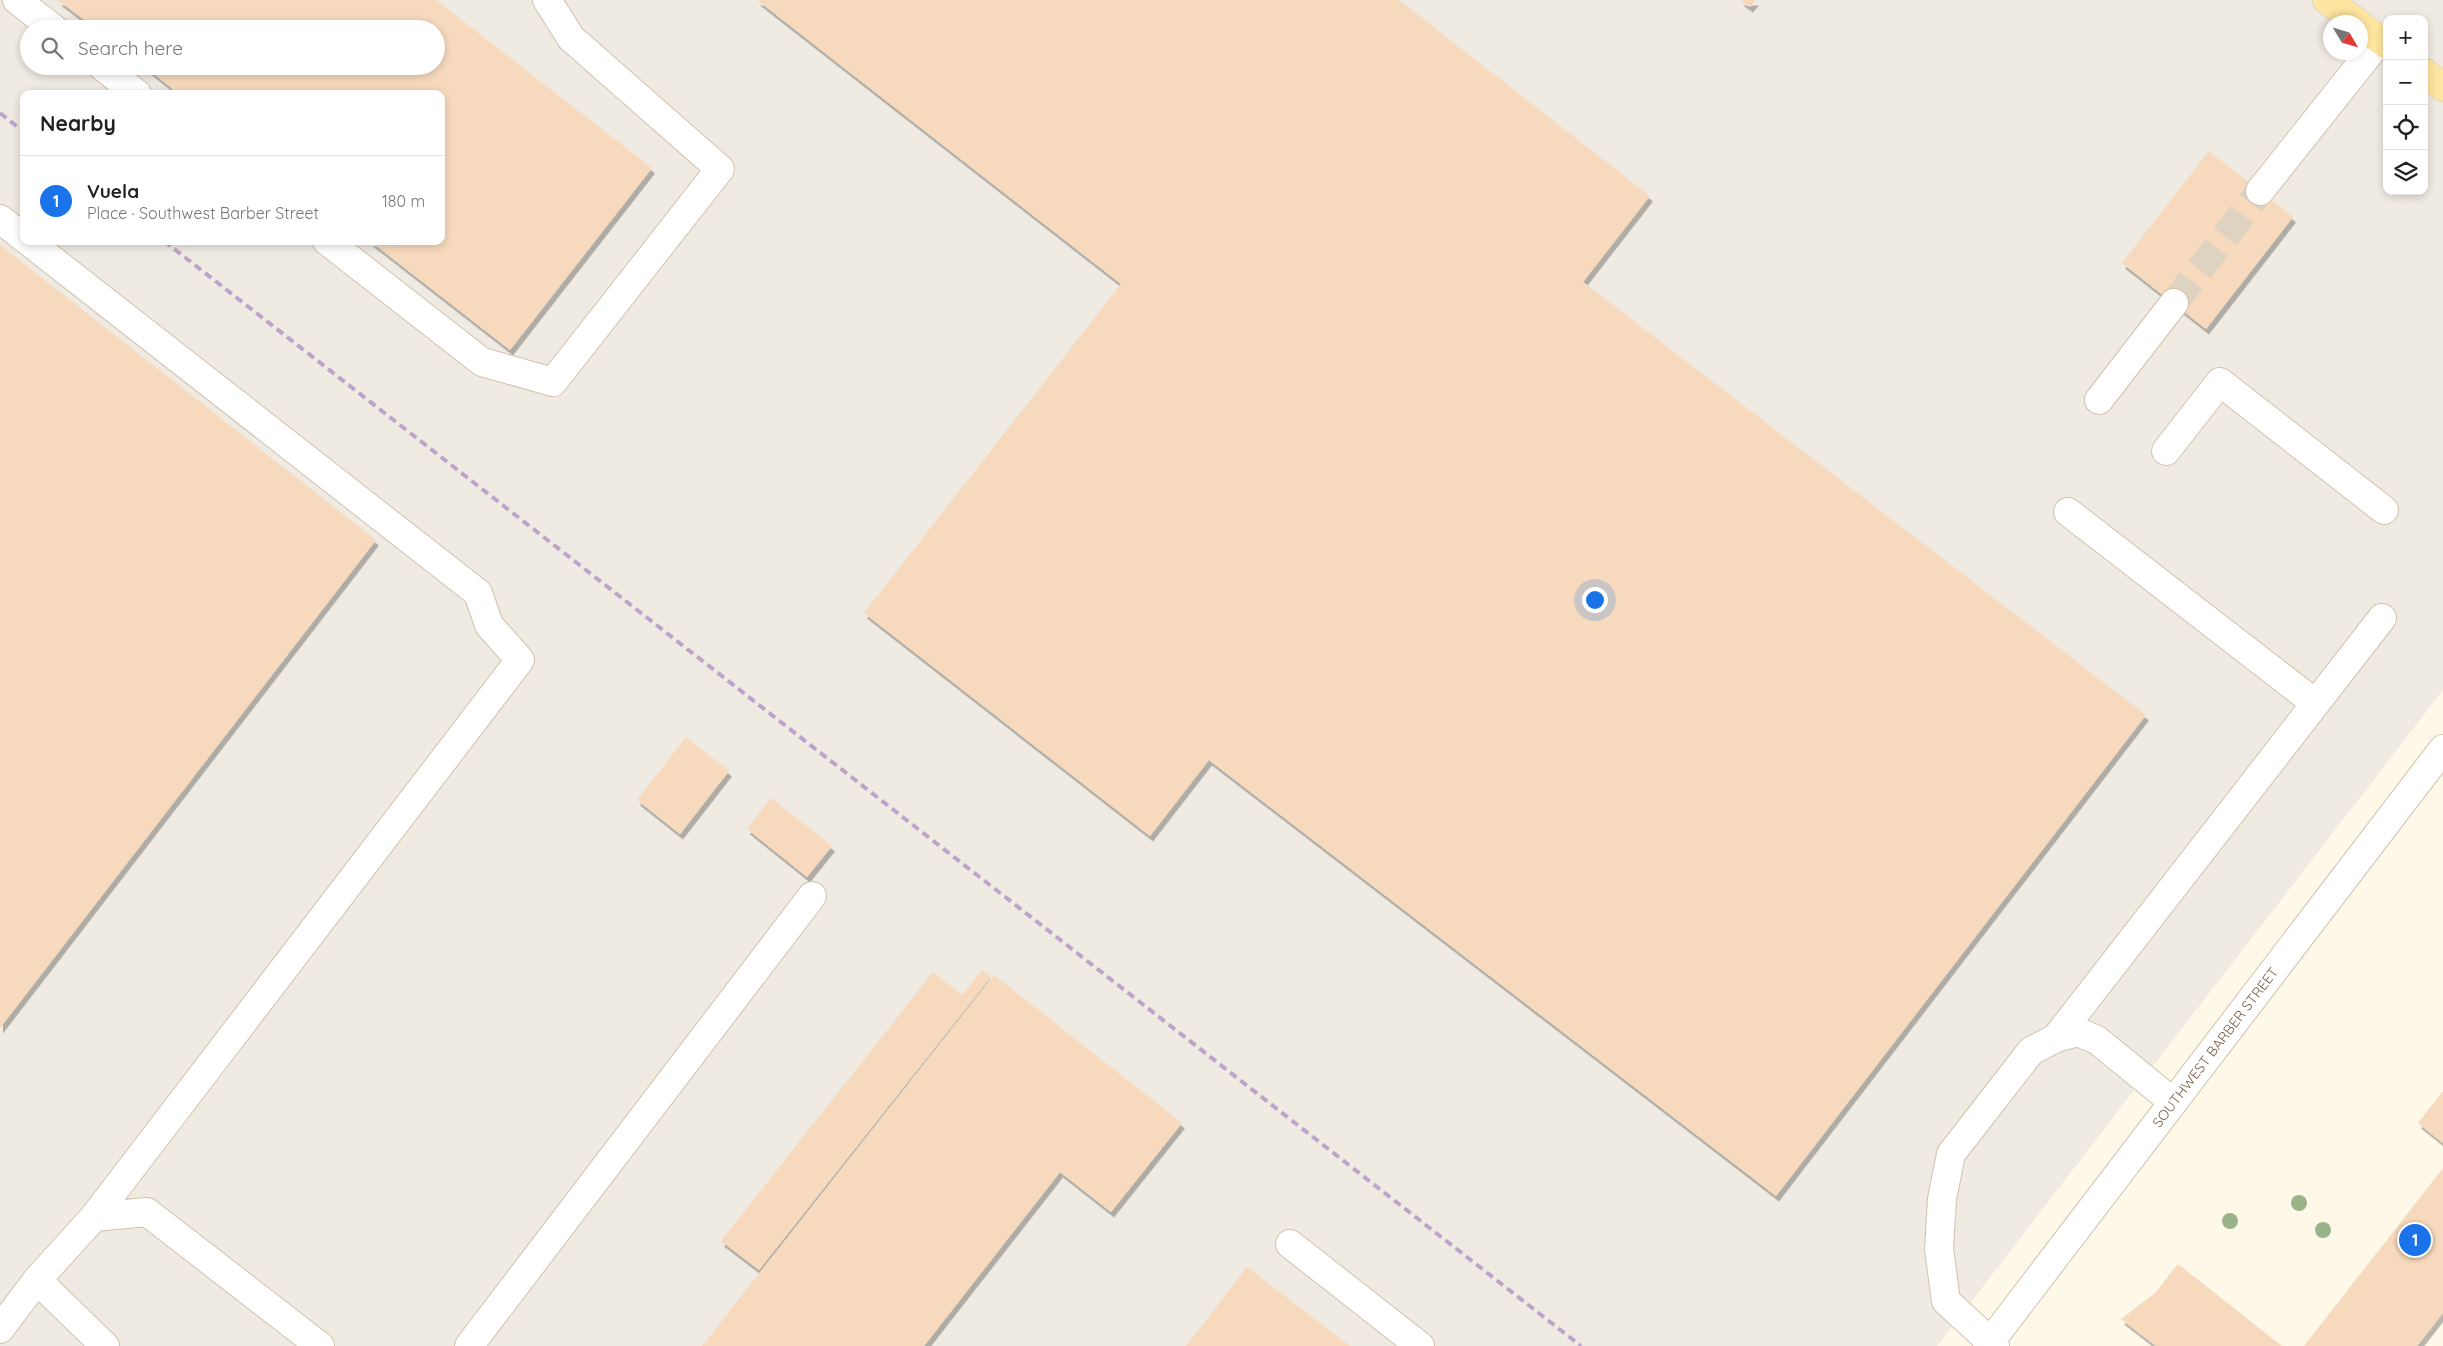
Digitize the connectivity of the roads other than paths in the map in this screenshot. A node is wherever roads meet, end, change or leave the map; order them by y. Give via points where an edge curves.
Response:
1 (17, 0) edge
2 (547, 0) edge
3 (2327, 0) edge
4 (2347, 15) edge
5 (43, 20) edge
6 (2376, 37) edge
7 (113, 75) edge
8 (2428, 75) edge
9 (2443, 87) edge
10 (132, 90) edge
11 (2260, 191) tunnel mouth
12 (0, 219) edge
13 (20, 235) edge
14 (33, 245) edge
15 (332, 245) edge
16 (2174, 303) tunnel mouth
17 (2099, 400) dead end
18 (2166, 451) dead end
19 (2384, 510) dead end
20 (2068, 512) dead end
21 (2382, 618) dead end
22 (2315, 703) junction
23 (2443, 749) edge
24 (812, 896) dead end
25 (2056, 1038) junction
26 (2173, 1102) junction
27 (94, 1217) junction
28 (1290, 1244) dead end
29 (37, 1280) junction
30 (0, 1329) edge
31 (1991, 1345) edge
32 (105, 1346) edge
33 (320, 1346) edge
34 (469, 1346) edge
35 (1420, 1346) edge

1 - 5 street
2 - 15 street via 571,38 720,170 554,382 482,362
3 - 4 main road
6 - 11 street
7 - 10 street
8 - 9 main road
12 - 13 street
14 - 27 street via 478,593 488,625 520,660
16 - 17 street
18 - 19 street via 2220,382
20 - 22 street
21 - 22 street
22 - 25 street
23 - 26 street, SOUTHWEST BARBER STREET
24 - 34 street
25 - 26 street via 2078,1032 2097,1040
25 - 31 street via 2031,1051 1951,1154 1942,1199 1939,1249 1946,1301
26 - 31 street, SOUTHWEST BARBER STREET
27 - 29 street
27 - 33 street via 147,1212
28 - 35 street
29 - 30 street
29 - 32 street

